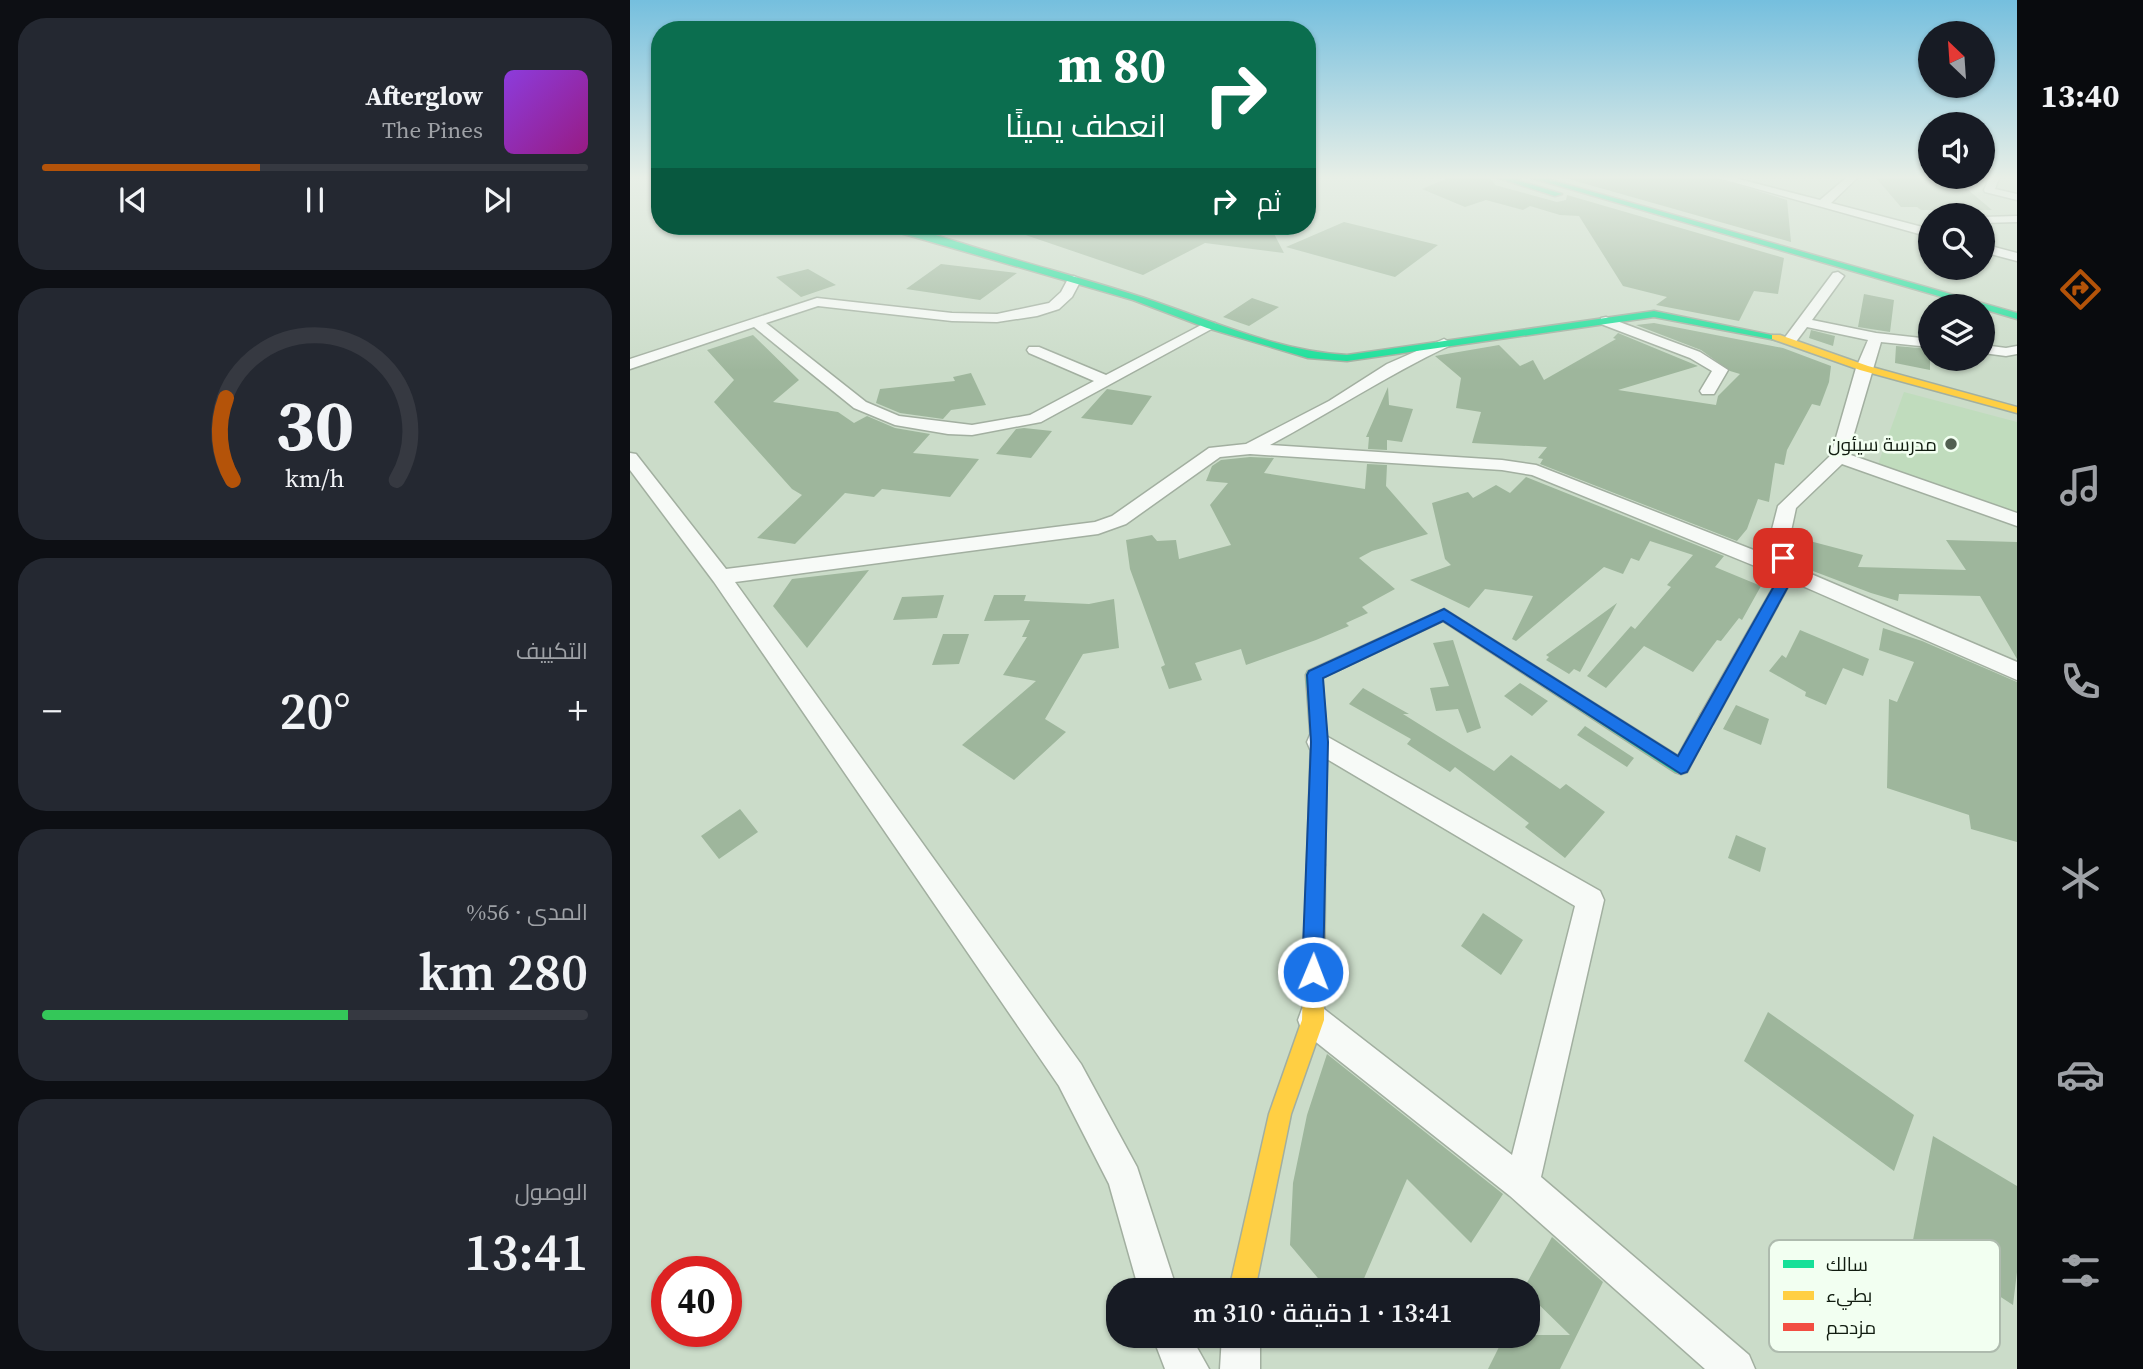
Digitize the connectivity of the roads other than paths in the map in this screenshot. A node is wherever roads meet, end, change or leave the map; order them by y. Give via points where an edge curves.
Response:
1 (946, 242) edge
2 (1721, 242) edge
3 (1759, 242) edge
4 (1995, 251) edge
5 (2017, 257) edge
6 (1838, 276) junction
7 (1074, 280) junction
8 (1918, 300) edge
9 (2017, 316) edge
10 (1606, 321) junction
11 (756, 322) junction
12 (1804, 322) junction
13 (1995, 323) edge
14 (1210, 326) junction
15 (2017, 329) edge
16 (1876, 337) junction
17 (1790, 340) junction
18 (1918, 342) edge
19 (1444, 343) junction
20 (1034, 350) dead end
21 (2017, 350) edge
22 (1995, 351) edge
23 (630, 364) edge
24 (1864, 368) junction
25 (1106, 381) junction
26 (1708, 391) dead end
27 (2017, 410) edge
28 (1250, 449) junction
29 (630, 457) edge
30 (1839, 457) junction
31 (2017, 520) edge
32 (1789, 572) junction
33 (721, 577) junction
34 (2017, 671) edge
35 (1320, 742) junction
36 (1313, 1020) junction
37 (1522, 1184) junction
38 (1154, 1278) edge
39 (1245, 1278) edge
40 (1174, 1348) edge
41 (1241, 1348) edge
42 (1189, 1369) edge
43 (1240, 1369) edge
44 (1735, 1369) edge

1 - 7 street
2 - 6 street
3 - 9 street
4 - 5 street
6 - 8 street
6 - 12 street
7 - 11 street via 1054,306 1020,316 976,318 824,302
7 - 14 street
10 - 17 street via 1670,315
10 - 19 street
10 - 26 street via 1695,355 1720,370
11 - 23 street
11 - 25 street via 860,405 895,420 948,429 995,428 1034,418
12 - 16 street
12 - 17 street
13 - 15 street
14 - 19 street via 1329,359
14 - 25 street
16 - 18 street
16 - 24 street
17 - 24 street
19 - 28 street via 1392,367 1335,404
20 - 25 street
21 - 22 street
24 - 27 street
24 - 30 street
28 - 32 street via 1536,470
28 - 33 street via 1215,452 1119,520 1098,528
29 - 33 street
30 - 31 street
30 - 32 street via 1787,506 1778,544
32 - 34 street
32 - 35 street via 1681,767 1444,614 1314,675
33 - 38 street via 1070,1075 1125,1179
35 - 36 street
35 - 37 street via 1590,900
36 - 37 street
36 - 39 street via 1280,1114
37 - 44 street
40 - 42 street
41 - 43 street

